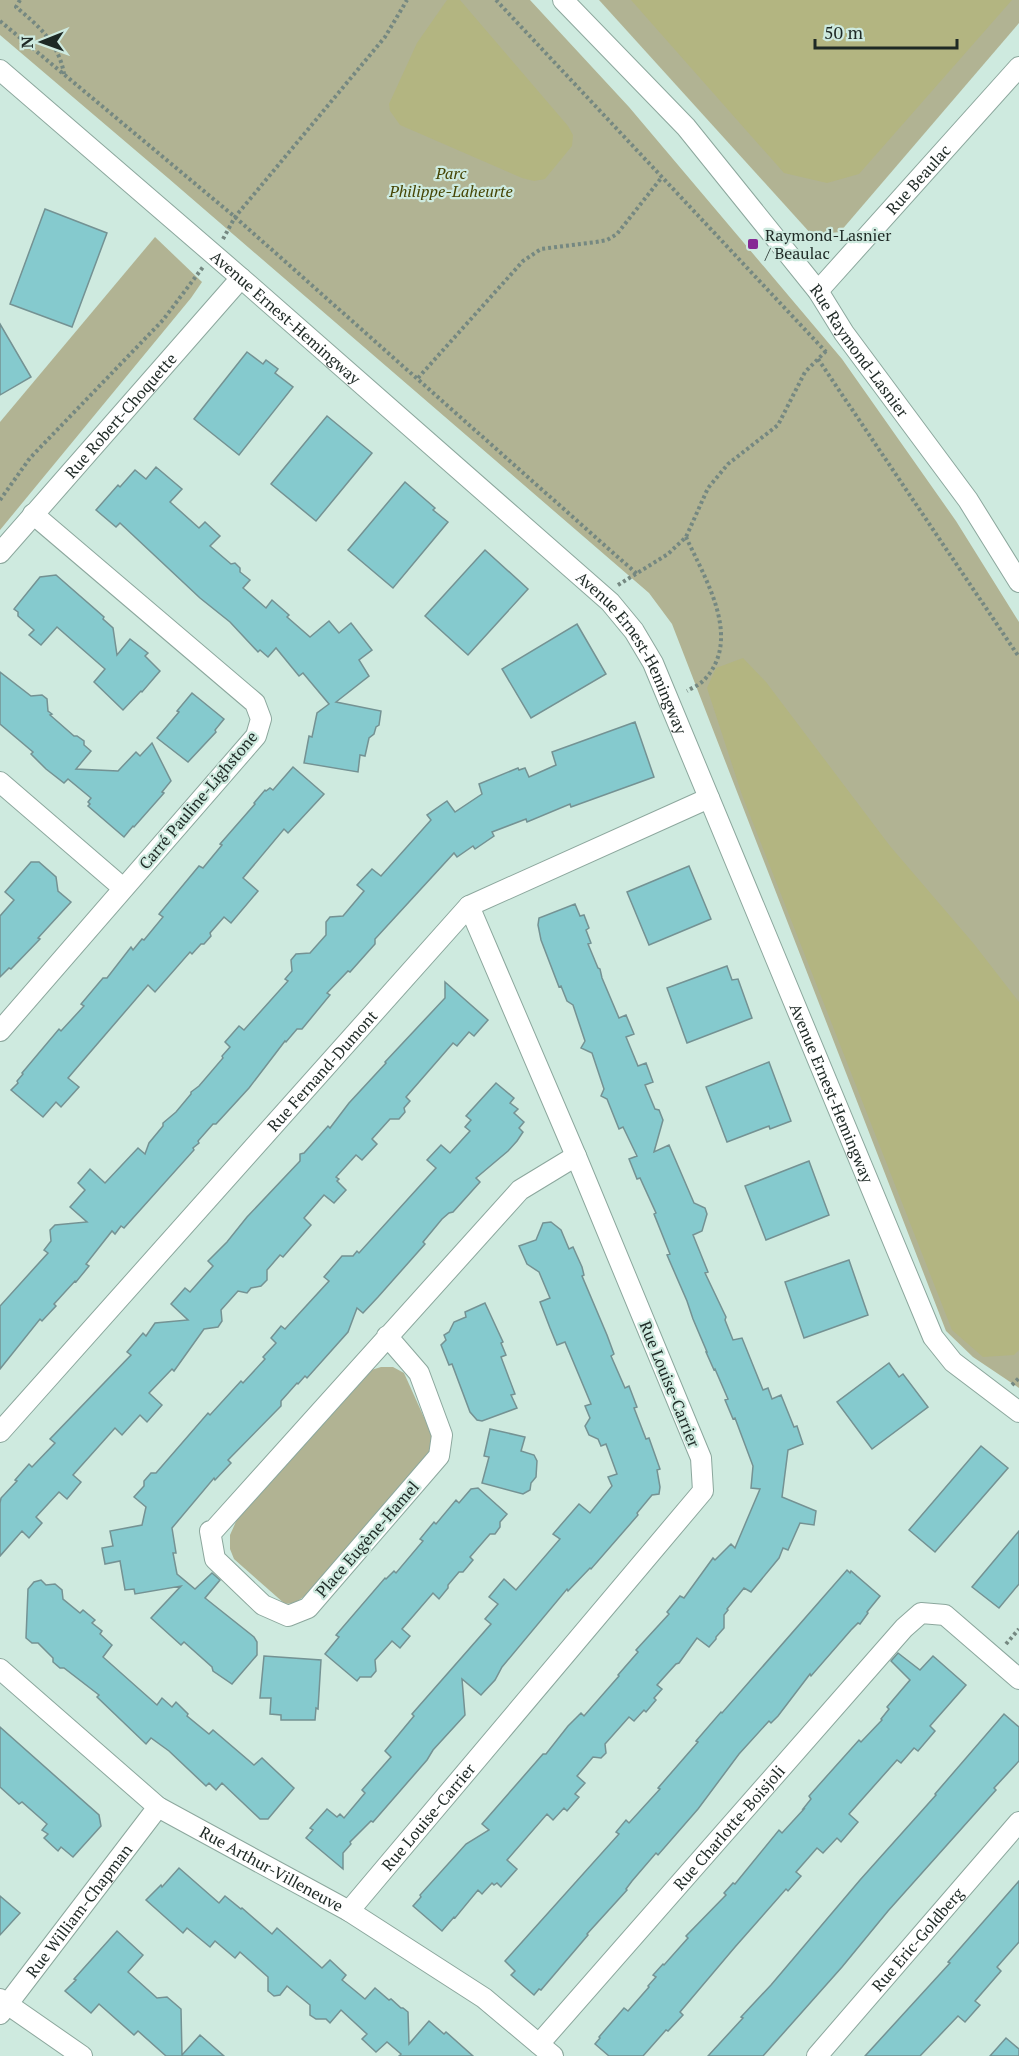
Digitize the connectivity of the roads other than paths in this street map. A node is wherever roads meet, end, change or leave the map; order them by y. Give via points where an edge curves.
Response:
1 (563, 0) edge
2 (1019, 67) edge
3 (0, 70) edge
4 (241, 278) junction
5 (818, 291) junction
6 (33, 514) junction
7 (0, 553) edge
8 (1019, 582) edge
9 (0, 782) edge
10 (709, 798) junction
11 (123, 888) junction
12 (469, 906) junction
13 (0, 1030) edge
14 (576, 1156) junction
15 (387, 1336) junction
16 (1019, 1413) edge
17 (0, 1432) edge
18 (0, 1670) edge
19 (1019, 1679) edge
20 (158, 1807) junction
21 (1019, 1822) edge
22 (348, 1911) junction
23 (2, 2006) edge
24 (546, 2050) edge
25 (82, 2056) edge
26 (817, 2056) edge

1 - 5 street, Rue Raymond-Lasnier via 686,127
2 - 5 street, Rue Beaulac
3 - 4 street, Avenue Ernest-Hemingway
4 - 6 street, Rue Robert-Choquette
4 - 10 street, Avenue Ernest-Hemingway via 610,602 653,663
5 - 8 street, Rue Raymond-Lasnier via 844,333 968,500
6 - 7 street, Rue Robert-Choquette
6 - 11 street, Carré Pauline-Lighstone via 255,703 261,719 256,736
9 - 11 street
10 - 12 street, Rue Fernand-Dumont
10 - 16 street, Avenue Ernest-Hemingway via 933,1337 953,1362
11 - 13 street, Carré Pauline-Lighstone
12 - 14 street, Rue Louise-Carrier
12 - 17 street, Rue Fernand-Dumont
14 - 15 street, Place Eugène-Hamel via 520,1190
14 - 22 street, Rue Louise-Carrier via 701,1458 703,1491
15 - 15 street, Place Eugène-Hamel via 419,1373 442,1435 439,1456 308,1608 288,1616 263,1605 215,1559 210,1530
18 - 20 street, Rue Arthur-Villeneuve
19 - 24 street, Rue Charlotte-Boisjoli via 945,1615 921,1613
20 - 22 street, Rue Arthur-Villeneuve
20 - 23 street, Rue William-Chapman
21 - 26 street, Rue Eric-Goldberg
22 - 24 street, Rue Arthur-Villeneuve via 484,1998
23 - 25 street

